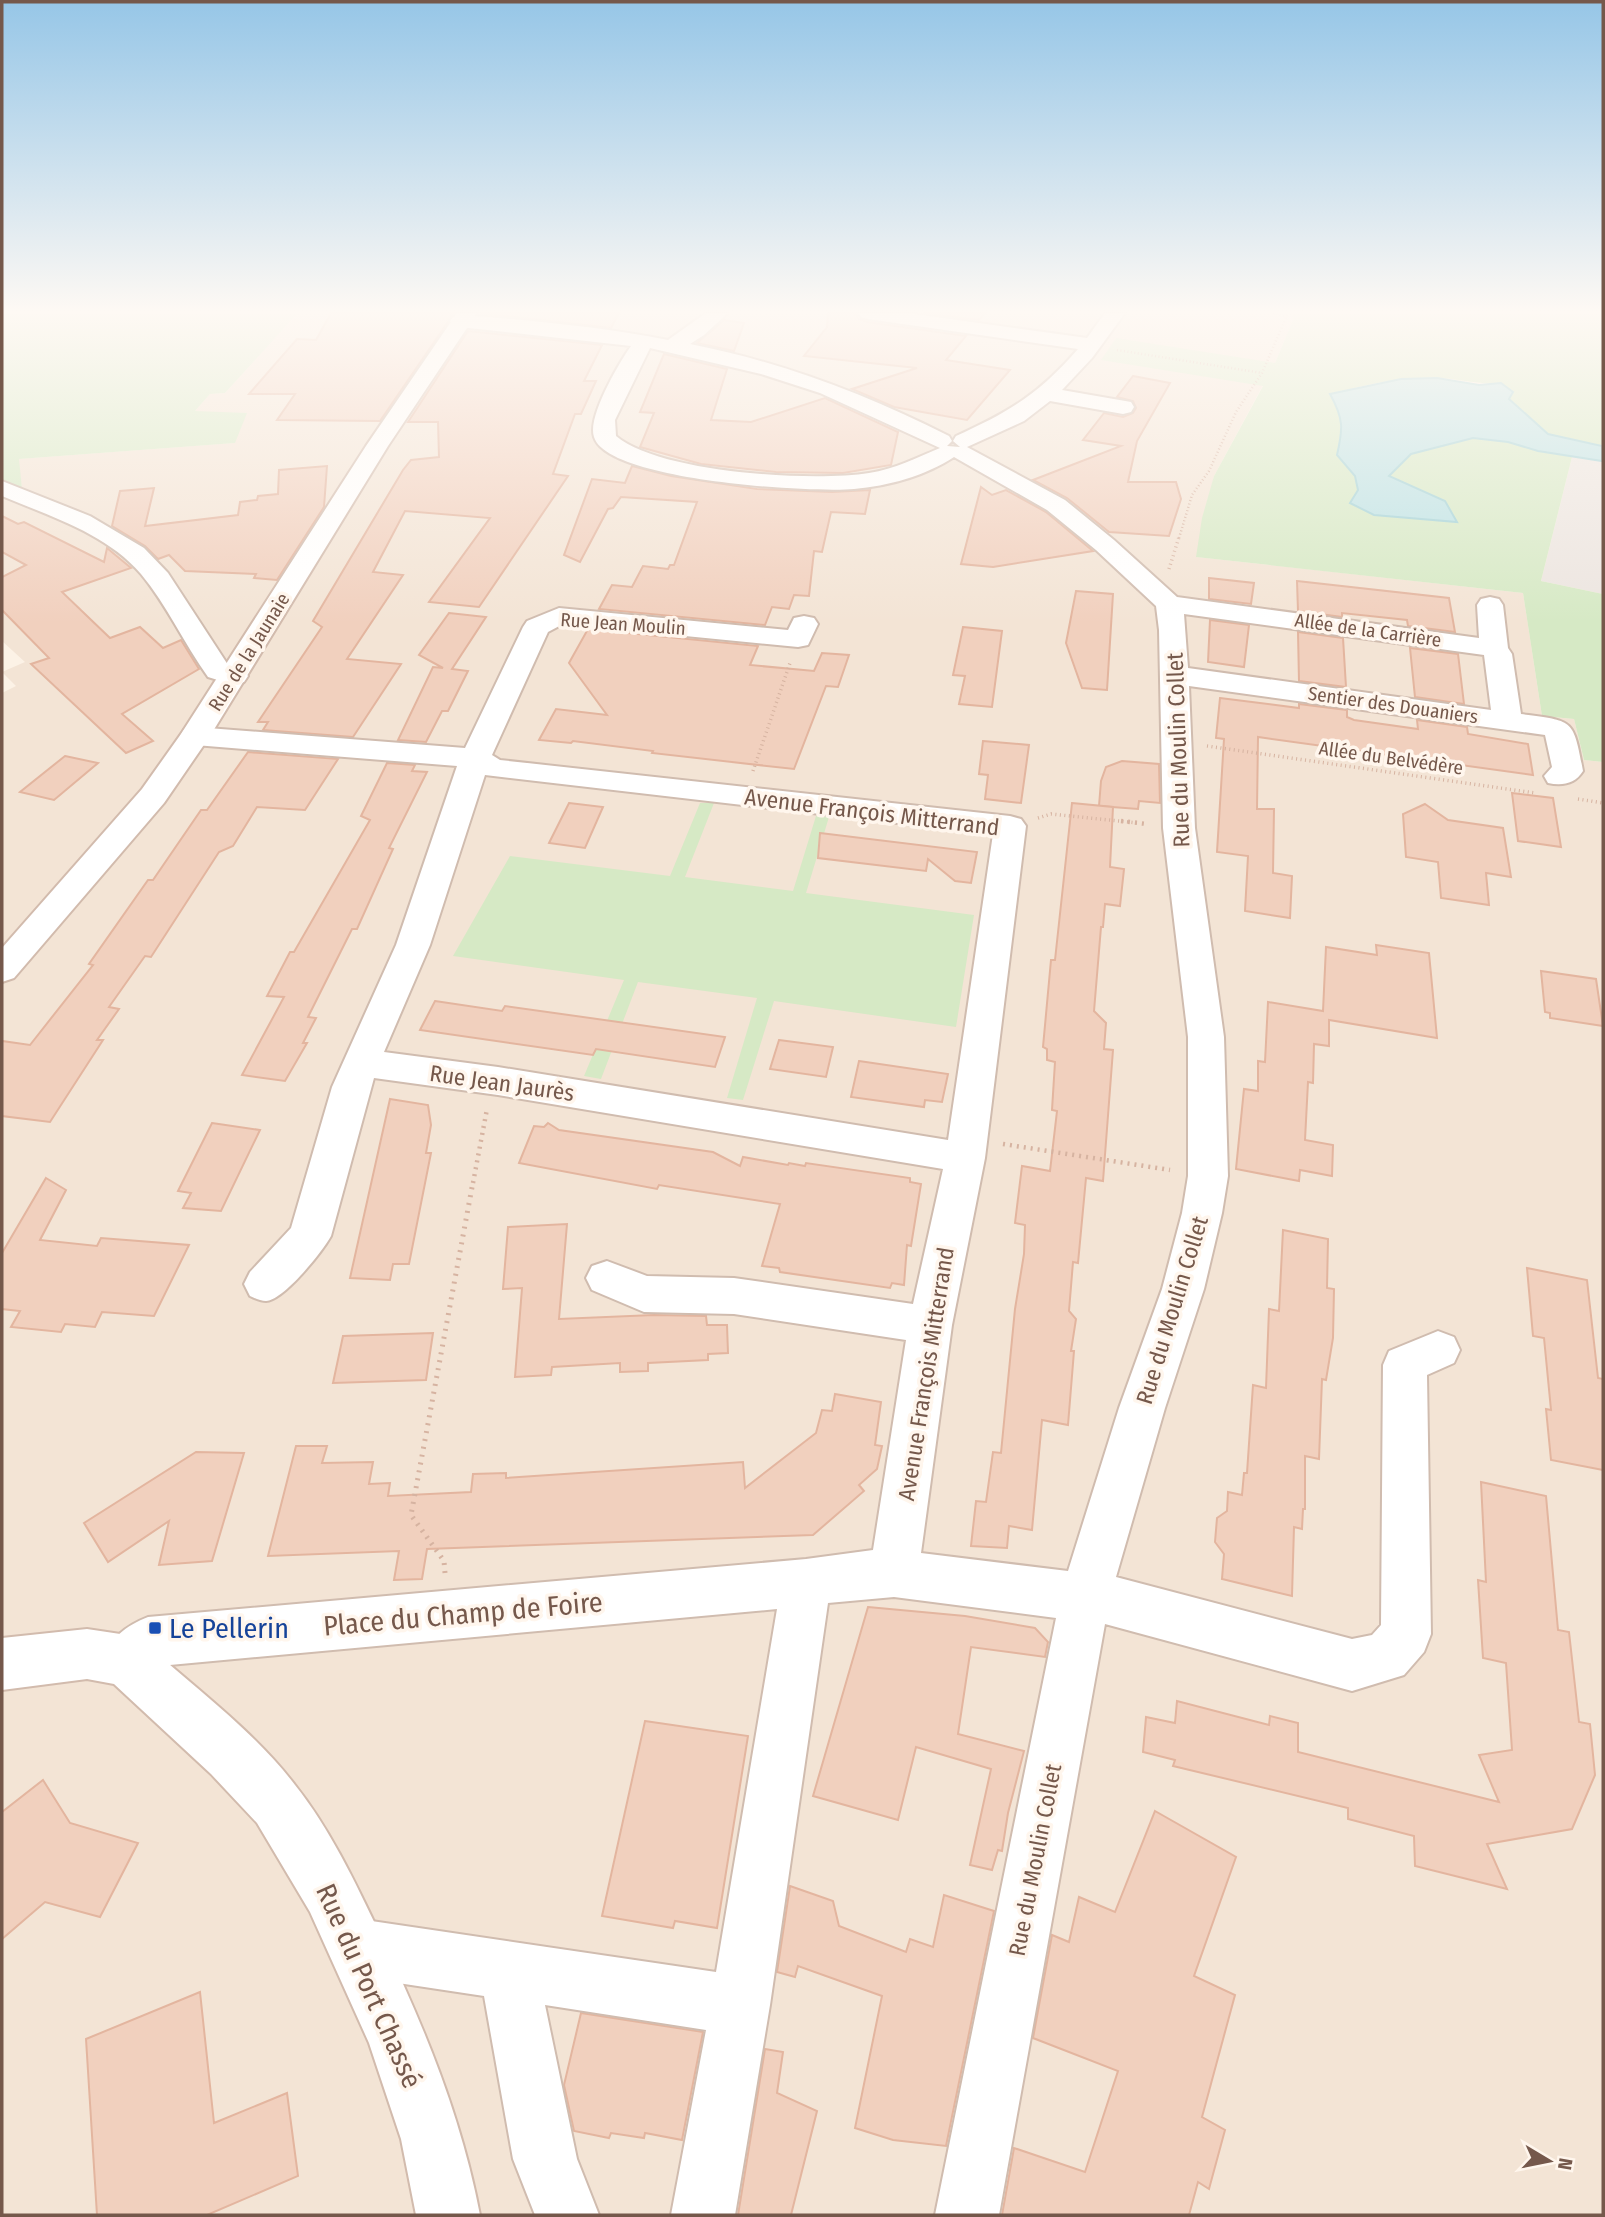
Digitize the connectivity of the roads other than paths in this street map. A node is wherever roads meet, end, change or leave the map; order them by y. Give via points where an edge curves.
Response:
1 (397, 416) edge
2 (605, 416) edge
3 (896, 416) edge
4 (1013, 416) edge
5 (953, 447) junction
6 (3, 488) edge
7 (1163, 597) junction
8 (1490, 605) dead end
9 (801, 632) road end
10 (1494, 648) junction
11 (1174, 675) junction
12 (234, 676) junction
13 (1507, 720) junction
14 (195, 736) junction
15 (475, 758) junction
16 (1558, 789) road end
17 (2, 970) edge
18 (361, 1063) junction
19 (966, 1148) junction
20 (607, 1278) dead end
21 (265, 1284) dead end
22 (930, 1325) junction
23 (1438, 1350) dead end
24 (894, 1573) junction
25 (806, 1583) junction
26 (1085, 1598) junction
27 (127, 1661) junction
28 (2, 1664) edge
29 (358, 1948) junction
30 (509, 1971) junction
31 (740, 2005) junction
32 (448, 2215) edge
33 (567, 2215) edge
34 (703, 2215) edge
35 (967, 2215) edge

1 - 12 street, Rue de la Jaunaie
2 - 5 street via 606,438 621,451 647,461 797,483 882,478
3 - 5 street
4 - 5 street
5 - 7 street via 1056,505
6 - 12 street via 94,528 128,549 149,567 218,671
7 - 10 street, Allée de la Carrière
7 - 11 street, Rue du Moulin Collet via 1172,625
8 - 10 street
9 - 15 street, Rue Jean Moulin via 559,616 549,619 537,627
10 - 13 street
11 - 13 street, Sentier des Douaniers
11 - 26 street, Rue du Moulin Collet via 1178,828 1206,1037 1208,1176 1183,1289
12 - 14 street, Rue de la Jaunaie
13 - 16 street, Sentier des Douaniers via 1561,732 1568,771
14 - 15 street, Avenue François Mitterrand
14 - 17 street, Rue de la Jaunaie via 153,796
15 - 18 street via 413,945
15 - 19 street, Avenue François Mitterrand via 492,768 1010,826
18 - 19 street, Rue Jean Jaurès
18 - 21 street via 310,1236
19 - 22 street, Avenue François Mitterrand
20 - 22 street via 644,1294 734,1296
22 - 24 street, Avenue François Mitterrand
23 - 26 street, Place du Champ de Foire via 1405,1365 1406,1634 1386,1657 1352,1665 1120,1602
24 - 25 street, Place du Champ de Foire
24 - 26 street, Place du Champ de Foire
25 - 27 street, Place du Champ de Foire via 148,1642
25 - 31 street
26 - 35 street, Rue du Moulin Collet
27 - 28 street via 88,1654
27 - 29 street, Rue du Port Chassé via 230,1755 276,1804
29 - 30 street
29 - 32 street, Rue du Port Chassé via 424,2112
30 - 31 street
30 - 33 street via 545,2158
31 - 34 street

